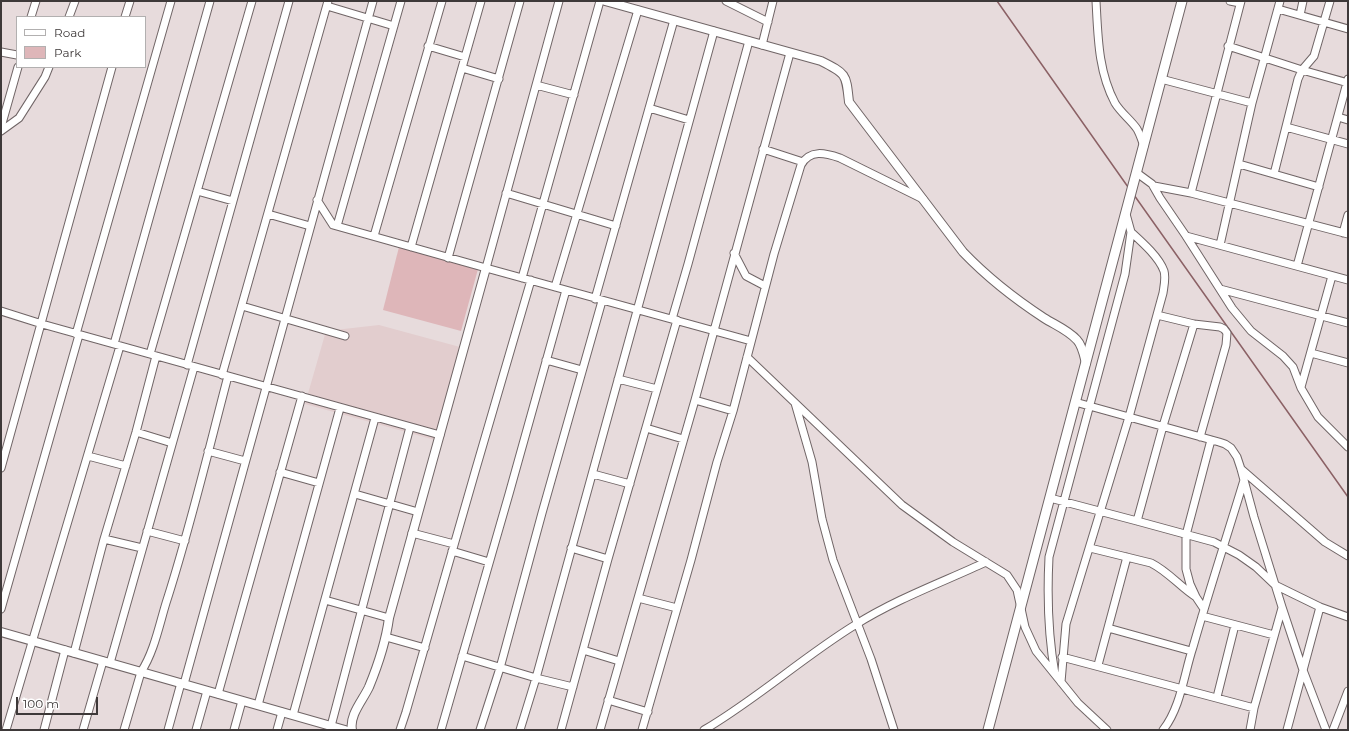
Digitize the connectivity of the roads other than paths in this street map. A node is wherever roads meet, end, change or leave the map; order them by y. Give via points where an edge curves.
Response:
1 (36, 1) edge
2 (75, 1) edge
3 (130, 1) edge
4 (171, 1) edge
5 (210, 1) edge
6 (252, 1) edge
7 (289, 1) edge
8 (372, 1) edge
9 (401, 1) edge
10 (442, 1) edge
11 (481, 1) edge
12 (520, 1) edge
13 (559, 1) edge
14 (600, 1) edge
15 (605, 1) edge
16 (726, 1) edge
17 (773, 1) edge
18 (1096, 1) edge
19 (1182, 1) edge
20 (1230, 1) edge
21 (1280, 1) edge
22 (1303, 1) edge
23 (1330, 1) edge
24 (1240, 2) edge
25 (328, 4) edge
26 (1278, 9) junction
27 (638, 10) junction
28 (1300, 14) junction
29 (31, 16) edge
30 (69, 16) edge
31 (125, 16) edge
32 (368, 18) junction
33 (674, 20) junction
34 (768, 22) junction
35 (1324, 22) junction
36 (394, 26) junction
37 (1348, 29) edge
38 (714, 31) junction
39 (750, 41) junction
40 (762, 45) junction
41 (428, 46) junction
42 (1228, 46) junction
43 (1, 52) edge
44 (790, 53) junction
45 (16, 55) edge
46 (465, 57) junction
47 (1265, 58) junction
48 (18, 68) edge
49 (49, 68) edge
50 (112, 68) edge
51 (462, 68) junction
52 (1302, 70) junction
53 (499, 78) junction
54 (1161, 78) junction
55 (1348, 81) edge
56 (536, 85) junction
57 (1216, 93) junction
58 (574, 95) junction
59 (1252, 103) junction
60 (649, 108) junction
61 (1338, 117) junction
62 (689, 120) junction
63 (1348, 120) edge
64 (1, 127) edge
65 (1286, 128) junction
66 (1, 131) edge
67 (1332, 139) junction
68 (1348, 144) edge
69 (1144, 147) junction
70 (763, 149) junction
71 (803, 162) junction
72 (1239, 164) junction
73 (1137, 173) junction
74 (1274, 174) junction
75 (1154, 186) junction
76 (1319, 187) junction
77 (197, 191) junction
78 (506, 193) junction
79 (1191, 193) junction
80 (923, 199) junction
81 (317, 200) junction
82 (233, 201) junction
83 (1229, 203) junction
84 (543, 204) junction
85 (268, 214) junction
86 (576, 214) junction
87 (1126, 214) junction
88 (1348, 215) edge
89 (1309, 224) junction
90 (310, 226) junction
91 (337, 226) junction
92 (616, 226) junction
93 (1131, 232) junction
94 (1345, 233) edge
95 (374, 236) junction
96 (1186, 236) junction
97 (1220, 245) junction
98 (411, 247) junction
99 (734, 253) junction
100 (448, 258) junction
101 (1297, 266) junction
102 (486, 268) junction
103 (1332, 276) junction
104 (522, 278) junction
105 (531, 280) junction
106 (1348, 280) edge
107 (765, 286) junction
108 (555, 287) junction
109 (1220, 289) junction
110 (566, 290) junction
111 (598, 300) junction
112 (242, 306) junction
113 (637, 310) junction
114 (1, 311) edge
115 (1157, 315) junction
116 (1322, 316) junction
117 (284, 318) junction
118 (674, 319) junction
119 (1348, 322) edge
120 (42, 324) junction
121 (1194, 324) junction
122 (713, 330) junction
123 (78, 334) junction
124 (345, 336) dead end
125 (750, 341) junction
126 (117, 345) junction
127 (1311, 353) junction
128 (153, 355) junction
129 (746, 357) junction
130 (546, 360) junction
131 (1086, 362) junction
132 (1348, 362) edge
133 (191, 366) junction
134 (582, 370) junction
135 (225, 376) junction
136 (618, 379) junction
137 (266, 387) junction
138 (1301, 388) junction
139 (657, 389) junction
140 (302, 396) junction
141 (695, 400) junction
142 (1075, 402) junction
143 (795, 403) junction
144 (1090, 406) junction
145 (340, 408) junction
146 (732, 411) junction
147 (1129, 417) junction
148 (375, 418) junction
149 (1163, 426) junction
150 (410, 427) junction
151 (646, 428) junction
152 (136, 432) junction
153 (440, 435) junction
154 (1200, 437) junction
155 (683, 439) junction
156 (1211, 440) junction
157 (172, 443) junction
158 (1348, 447) edge
159 (208, 452) junction
160 (88, 456) junction
161 (245, 461) junction
162 (126, 466) junction
163 (1, 468) edge
164 (1241, 469) junction
165 (280, 472) junction
166 (593, 474) junction
167 (1244, 480) junction
168 (319, 483) junction
169 (630, 484) junction
170 (354, 494) junction
171 (1050, 498) junction
172 (1064, 502) junction
173 (390, 503) junction
174 (418, 512) junction
175 (1101, 512) junction
176 (1137, 521) junction
177 (147, 531) junction
178 (412, 533) junction
179 (1186, 535) junction
180 (104, 539) junction
181 (185, 541) junction
182 (453, 547) junction
183 (1224, 547) junction
184 (142, 548) junction
185 (571, 548) junction
186 (1090, 548) junction
187 (1348, 556) edge
188 (1127, 557) junction
189 (608, 559) junction
190 (489, 562) junction
191 (986, 562) junction
192 (1275, 585) junction
193 (1196, 597) junction
194 (638, 598) junction
195 (325, 600) junction
196 (1282, 607) junction
197 (1320, 607) junction
198 (677, 608) junction
199 (1021, 608) junction
200 (1, 609) edge
201 (362, 611) junction
202 (1203, 612) junction
203 (1348, 617) edge
204 (389, 618) junction
205 (857, 624) junction
206 (1235, 625) junction
207 (1108, 628) junction
208 (1, 632) edge
209 (1274, 635) junction
210 (386, 637) junction
211 (33, 641) junction
212 (425, 648) junction
213 (65, 650) junction
214 (583, 650) junction
215 (1191, 651) junction
216 (74, 653) junction
217 (462, 656) junction
218 (1062, 657) junction
219 (619, 661) junction
220 (106, 662) junction
221 (1098, 666) junction
222 (500, 668) junction
223 (1303, 670) junction
224 (141, 672) junction
225 (1055, 675) junction
226 (536, 678) junction
227 (1061, 682) junction
228 (182, 684) junction
229 (573, 687) junction
230 (1182, 687) junction
231 (208, 691) junction
232 (1348, 692) edge
233 (218, 694) junction
234 (1217, 697) junction
235 (608, 700) junction
236 (242, 701) junction
237 (258, 705) junction
238 (1254, 708) junction
239 (282, 712) junction
240 (648, 712) junction
241 (293, 715) junction
242 (331, 726) junction
243 (6, 730) edge
244 (44, 730) edge
245 (83, 730) edge
246 (124, 730) edge
247 (168, 730) edge
248 (196, 730) edge
249 (234, 730) edge
250 (277, 730) edge
251 (345, 730) edge
252 (352, 730) edge
253 (400, 730) edge
254 (441, 730) edge
255 (480, 730) edge
256 (520, 730) edge
257 (561, 730) edge
258 (600, 730) edge
259 (642, 730) edge
260 (704, 730) edge
261 (894, 730) edge
262 (988, 730) edge
263 (1107, 730) edge
264 (1163, 730) edge
265 (1250, 730) edge
266 (1287, 730) edge
267 (1326, 730) edge
268 (1333, 730) edge

1 - 29 street
2 - 30 street
3 - 31 street
4 - 123 street
5 - 126 street
6 - 77 street
7 - 82 street
8 - 32 street
9 - 36 street
10 - 41 street
11 - 46 street
12 - 53 street
13 - 56 street
14 - 58 street
15 - 27 street
16 - 34 street
17 - 34 street
18 - 69 street via 1099,51 1107,85 1123,115 1137,129
19 - 54 main road
20 - 24 street
21 - 26 street
22 - 28 street
23 - 35 street
24 - 42 street
25 - 32 street
25 - 85 street
26 - 28 street
26 - 47 street
27 - 33 street
27 - 86 street
28 - 35 street
32 - 36 street
32 - 81 street
33 - 38 street
33 - 60 street
34 - 40 street
35 - 37 street
35 - 52 street via 1314,56
36 - 91 street
38 - 39 street
38 - 62 street
39 - 40 street
39 - 118 street
40 - 44 street
41 - 46 street
41 - 95 street
42 - 47 street
42 - 57 street
43 - 45 street
44 - 70 street
44 - 80 street via 839,70 847,80 849,102
46 - 51 street
47 - 52 street
47 - 59 street
48 - 64 street
49 - 66 street via 19,118
50 - 120 street
51 - 53 street
51 - 98 street
52 - 55 street
52 - 65 street
53 - 100 street
54 - 57 street
54 - 69 main road
55 - 61 street
56 - 58 street
56 - 78 street
57 - 59 street
57 - 79 street
58 - 84 street
59 - 72 street
60 - 62 street
60 - 92 street
61 - 63 street
61 - 67 street
62 - 113 street
65 - 67 street
65 - 74 street
67 - 68 street
67 - 76 street
69 - 73 main road
70 - 71 street
70 - 99 street
71 - 80 street via 805,159 826,153
71 - 107 street
72 - 74 street
72 - 83 street
73 - 75 street
73 - 87 main road
74 - 76 street
75 - 79 street
75 - 96 street
76 - 89 street
77 - 82 street
77 - 128 street
78 - 84 street
78 - 102 street
79 - 83 street
80 - 131 street via 978,268 1043,318 1068,332 1078,341
81 - 90 street
81 - 91 street via 333,225
82 - 133 street
83 - 89 street
83 - 97 street
84 - 86 street
84 - 104 street
85 - 90 street
85 - 112 street
86 - 92 street
86 - 108 street
87 - 93 street
87 - 131 main road
88 - 94 street
89 - 94 street
89 - 101 street
90 - 117 street
91 - 95 street
92 - 111 street
93 - 115 street via 1160,262 1164,271 1165,280
93 - 144 street via 1125,274
95 - 98 street
96 - 97 street
96 - 109 street
97 - 101 street
98 - 100 street
99 - 107 street via 746,276
99 - 122 street
100 - 102 street
101 - 103 street
102 - 104 street
102 - 153 street
103 - 106 street
103 - 116 street
104 - 105 street
105 - 108 street
105 - 182 street
107 - 125 street
108 - 110 street
109 - 116 street
109 - 138 street via 1251,331 1293,367
110 - 111 street
110 - 130 street
111 - 113 street
111 - 134 street
112 - 117 street
112 - 135 street
113 - 118 street
113 - 136 street
114 - 120 street
115 - 121 street
115 - 147 street
116 - 119 street
116 - 127 street
117 - 124 street
117 - 137 street
118 - 122 street
118 - 139 street
120 - 123 street
120 - 163 street
121 - 149 street
121 - 154 street via 1220,327 1227,333
122 - 125 street
122 - 141 street
123 - 126 street
123 - 200 street
125 - 129 street
126 - 128 street
126 - 160 street
127 - 132 street
127 - 138 street
128 - 133 street
128 - 152 street
129 - 143 street
129 - 146 street
130 - 134 street
130 - 190 street
131 - 142 main road
133 - 135 street
133 - 157 street
134 - 222 street
135 - 137 street
135 - 159 street
136 - 139 street
136 - 166 street
137 - 140 street
137 - 161 street
138 - 158 street via 1318,417
139 - 151 street
140 - 145 street
140 - 165 street
141 - 146 street
141 - 155 street
142 - 144 street
142 - 171 main road
143 - 191 street via 902,505
143 - 205 street via 812,462 832,560
144 - 147 street
144 - 172 street
145 - 148 street
145 - 168 street
146 - 198 street
147 - 149 street
147 - 175 street
148 - 150 street
148 - 170 street
149 - 154 street
149 - 176 street
150 - 153 street
150 - 173 street
151 - 155 street
151 - 169 street
152 - 157 street
152 - 162 street
153 - 174 street
154 - 156 street
155 - 194 street
156 - 164 street via 1231,448
156 - 179 street
157 - 177 street
159 - 161 street
159 - 181 street
160 - 162 street
160 - 211 street
161 - 228 street
162 - 180 street
164 - 167 street
164 - 187 street via 1324,542
165 - 168 street
165 - 233 street
166 - 169 street
166 - 185 street
167 - 183 street
167 - 192 street
168 - 237 street
169 - 189 street
170 - 173 street
170 - 195 street
171 - 172 street
171 - 199 main road
172 - 175 street
172 - 225 street via 1048,571 1050,645
173 - 174 street
173 - 201 street
174 - 178 street
175 - 176 street
175 - 186 street
176 - 179 street
177 - 181 street
177 - 184 street
178 - 182 street
178 - 204 street
179 - 183 street
179 - 193 street via 1186,569
180 - 184 street
180 - 216 street
181 - 224 street via 152,646
182 - 190 street
182 - 212 street
183 - 192 street via 1256,567
183 - 202 street
184 - 220 street
185 - 189 street
185 - 226 street
186 - 188 street
186 - 218 street via 1066,624
188 - 193 street via 1160,568
188 - 207 street
189 - 214 street
190 - 217 street
191 - 199 street via 1010,579 1017,590
191 - 205 street via 903,598
192 - 196 street
192 - 197 street
193 - 202 street
194 - 198 street
194 - 219 street
195 - 201 street
195 - 241 street
196 - 209 street
196 - 223 street
197 - 203 street
197 - 223 street
198 - 240 street
199 - 225 street via 1033,646
199 - 262 main road
201 - 204 street
201 - 242 street
202 - 206 street
202 - 215 street
204 - 210 street
205 - 260 street
205 - 261 street
206 - 209 street
206 - 234 street
207 - 215 street
207 - 221 street
208 - 211 street
209 - 238 street
210 - 212 street
210 - 252 street via 368,688 352,720
211 - 213 street
211 - 243 street
212 - 253 street
213 - 216 street
213 - 244 street
214 - 219 street
214 - 229 street
215 - 230 street
216 - 220 street
217 - 222 street
217 - 254 street
218 - 221 street
218 - 227 street
219 - 235 street
220 - 224 street
220 - 245 street
221 - 230 street
222 - 226 street
222 - 255 street
223 - 266 street
223 - 267 street
224 - 228 street
224 - 246 street
225 - 227 street
226 - 229 street
226 - 256 street
227 - 263 street via 1078,703
228 - 231 street
228 - 247 street
229 - 257 street
230 - 234 street
230 - 264 street via 1173,716
231 - 233 street
231 - 248 street
232 - 268 street
233 - 236 street
234 - 238 street
235 - 240 street
235 - 258 street
236 - 237 street
236 - 249 street
237 - 239 street
238 - 265 street
239 - 241 street
239 - 250 street
240 - 259 street
241 - 242 street
242 - 251 street

